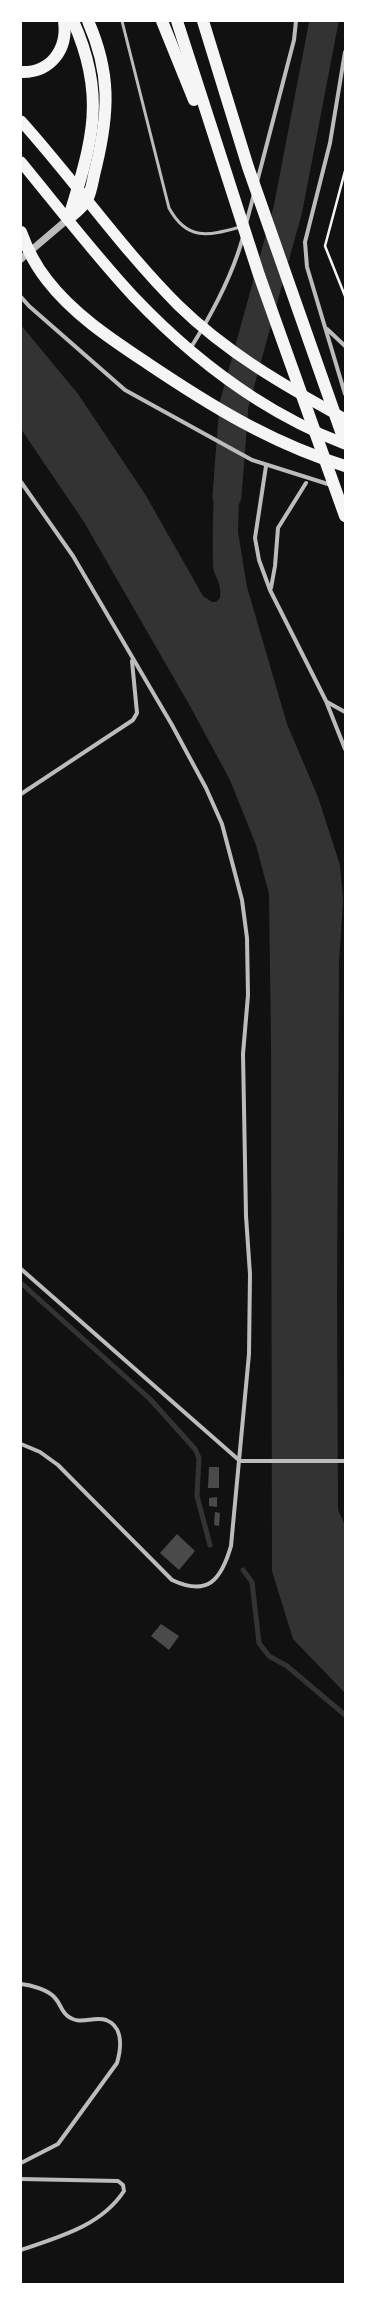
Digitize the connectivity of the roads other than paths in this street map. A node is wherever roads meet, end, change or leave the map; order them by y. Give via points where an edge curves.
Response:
1 (64, 21) edge
2 (73, 21) edge
3 (88, 21) edge
4 (122, 21) edge
5 (162, 21) edge
6 (177, 21) edge
7 (203, 21) edge
8 (296, 21) edge
9 (345, 52) edge
10 (21, 72) edge
11 (21, 121) edge
12 (21, 162) edge
13 (226, 177) junction
14 (78, 188) junction
15 (87, 200) junction
16 (68, 220) junction
17 (245, 226) junction
18 (21, 232) edge
19 (21, 259) edge
20 (21, 297) edge
21 (204, 328) junction
22 (327, 329) junction
23 (345, 346) edge
24 (190, 349) junction
25 (345, 394) edge
26 (345, 419) edge
27 (345, 444) edge
28 (266, 466) junction
29 (345, 466) edge
30 (21, 482) edge
31 (306, 483) dead end
32 (338, 487) dead end
33 (344, 514) edge
34 (270, 590) junction
35 (132, 659) junction
36 (326, 701) junction
37 (345, 712) edge
38 (345, 749) edge
39 (21, 794) edge
40 (21, 1269) edge
41 (21, 1444) edge
42 (240, 1461) junction
43 (345, 1461) edge
44 (21, 1984) edge
45 (21, 2163) edge
46 (21, 2179) edge
47 (21, 2250) edge

1 - 10 highway via 66,30 63,43 53,61 40,70
2 - 14 highway via 88,62 94,103 93,124
3 - 15 highway via 101,59 107,102 101,147
4 - 17 lane via 169,208 174,217 182,227 194,233 217,233
5 - 13 highway
6 - 13 highway
7 - 27 highway via 248,167
8 - 17 street via 280,99
9 - 22 street via 330,143 305,242 307,267
11 - 14 highway
12 - 16 highway
13 - 33 highway
14 - 15 highway
14 - 16 highway
15 - 16 highway
15 - 21 highway via 148,273
16 - 19 street
16 - 24 highway via 133,296 162,326
17 - 21 street via 237,258
18 - 29 highway via 46,279 76,310 116,342 206,403 259,433
20 - 28 street via 125,390
21 - 24 street
21 - 26 highway via 270,378
22 - 23 street
22 - 25 street
24 - 27 highway via 217,372 264,404 327,438
28 - 32 street
28 - 34 street via 255,538 259,560
30 - 35 street via 73,556
31 - 34 street via 278,528 276,566
34 - 36 street
35 - 39 street via 137,713 133,720
35 - 42 street via 206,788 222,824 242,900 247,938 248,995 243,1054 246,1216 250,1274 249,1354
36 - 37 street
36 - 38 street
40 - 42 street
41 - 42 street via 40,1452 58,1465 172,1580 190,1587 209,1585 228,1556 235,1519
42 - 43 street
44 - 45 street via 40,1989 55,1997 59,2007 76,2021 106,2020 115,2027 120,2038 121,2051 117,2064 58,2144
46 - 47 street via 118,2181 123,2185 124,2191 91,2223 71,2233

